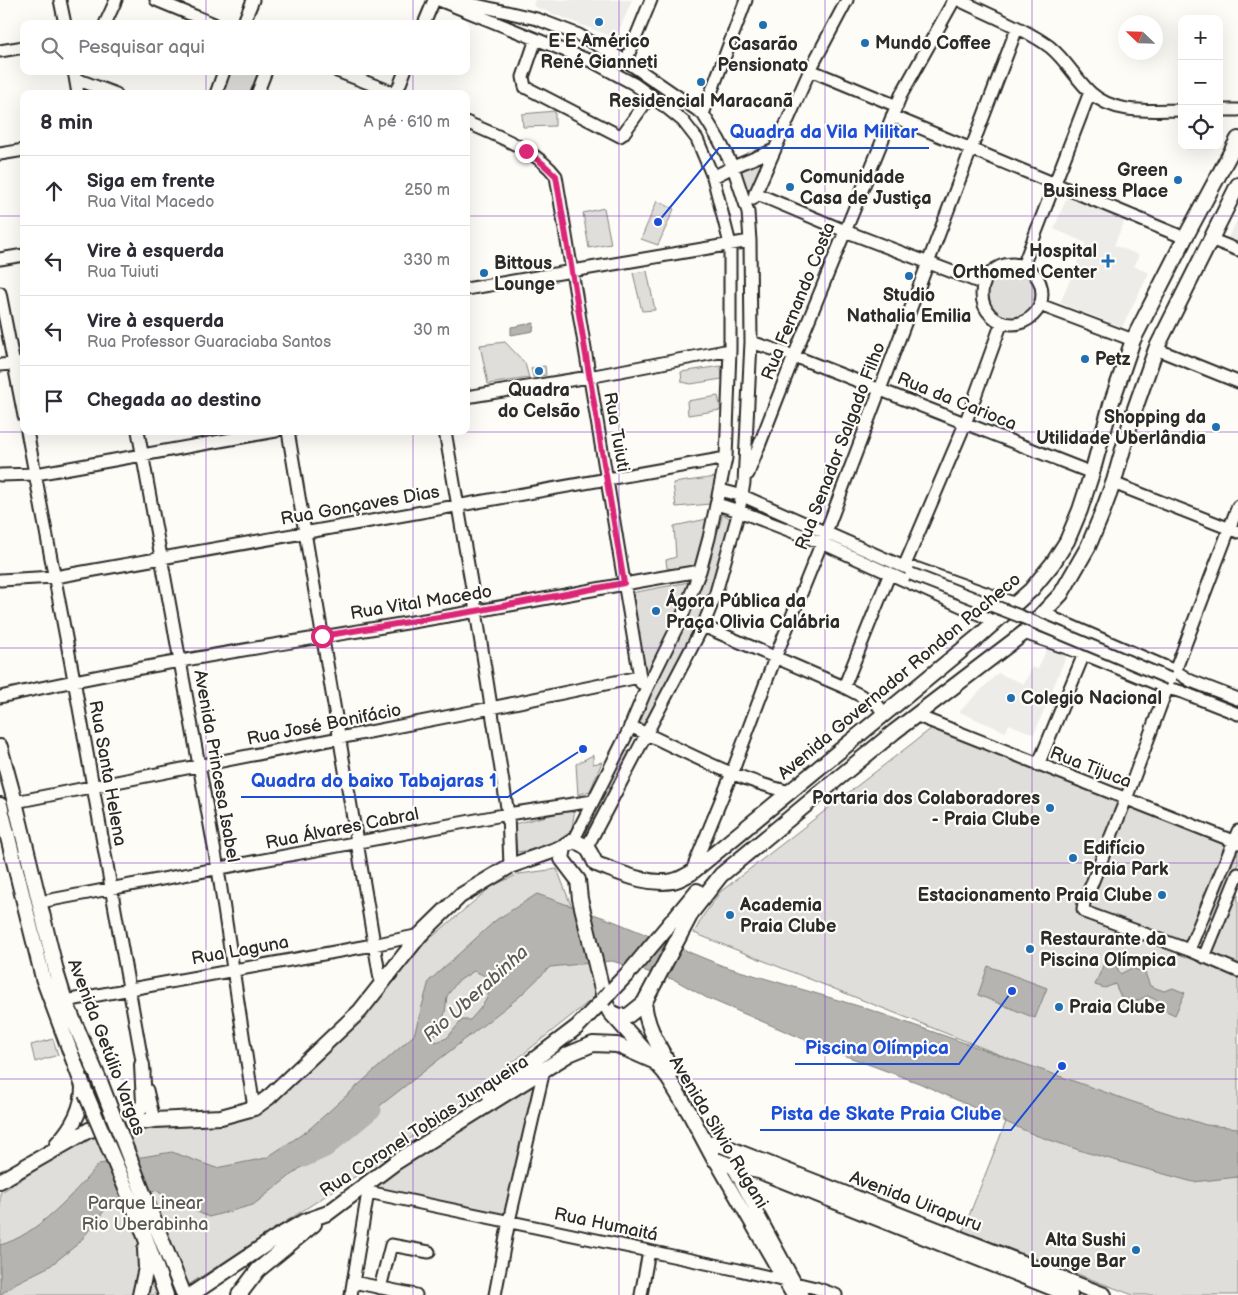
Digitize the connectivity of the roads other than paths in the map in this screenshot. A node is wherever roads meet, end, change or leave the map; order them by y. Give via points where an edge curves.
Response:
1 (60, 0) edge
2 (116, 0) edge
3 (156, 0) edge
4 (253, 0) edge
5 (434, 0) edge
6 (438, 0) edge
7 (454, 0) edge
8 (651, 0) edge
9 (746, 0) edge
10 (847, 0) edge
11 (954, 0) edge
12 (959, 0) edge
13 (64, 20) edge
14 (107, 20) edge
15 (204, 20) edge
16 (245, 20) edge
17 (426, 20) edge
18 (1017, 28) junction
19 (536, 39) junction
20 (20, 47) edge
21 (0, 51) edge
22 (626, 60) junction
23 (810, 70) junction
24 (76, 75) edge
25 (223, 75) edge
26 (264, 75) edge
27 (347, 75) edge
28 (403, 75) edge
29 (78, 90) edge
30 (108, 90) edge
31 (217, 90) edge
32 (259, 90) edge
33 (386, 90) edge
34 (398, 90) edge
35 (1090, 92) junction
36 (651, 96) junction
37 (1178, 110) edge
38 (1223, 110) edge
39 (1238, 110) edge
40 (894, 111) junction
41 (703, 114) junction
42 (470, 124) edge
43 (1238, 139) edge
44 (971, 148) junction
45 (774, 150) junction
46 (20, 151) edge
47 (0, 154) edge
48 (733, 167) junction
49 (713, 177) junction
50 (1055, 184) junction
51 (1238, 185) edge
52 (755, 194) junction
53 (748, 212) junction
54 (845, 231) junction
55 (1185, 238) junction
56 (1210, 239) junction
57 (750, 241) junction
58 (730, 244) junction
59 (1238, 250) edge
60 (20, 256) edge
61 (0, 258) edge
62 (929, 262) junction
63 (1023, 266) junction
64 (572, 272) junction
65 (984, 284) junction
66 (470, 288) edge
67 (0, 293) edge
68 (1040, 305) junction
69 (1002, 322) junction
70 (1133, 340) junction
71 (751, 342) junction
72 (1156, 349) junction
73 (730, 350) junction
74 (794, 356) junction
75 (18, 364) edge
76 (0, 365) edge
77 (589, 377) junction
78 (20, 381) edge
79 (1238, 382) edge
80 (879, 389) junction
81 (470, 396) edge
82 (965, 424) junction
83 (28, 435) edge
84 (139, 435) edge
85 (253, 435) edge
86 (289, 435) edge
87 (446, 435) edge
88 (143, 454) junction
89 (726, 458) junction
90 (1092, 473) junction
91 (36, 474) junction
92 (0, 475) edge
93 (607, 479) junction
94 (744, 483) junction
95 (1113, 483) junction
96 (720, 490) junction
97 (743, 496) junction
98 (717, 504) junction
99 (457, 506) junction
100 (1238, 506) edge
101 (739, 511) junction
102 (1234, 530) edge
103 (826, 532) junction
104 (304, 533) junction
105 (822, 543) junction
106 (161, 557) junction
107 (907, 570) junction
108 (700, 571) junction
109 (890, 573) junction
110 (55, 577) junction
111 (0, 580) edge
112 (624, 583) junction
113 (972, 590) junction
114 (1016, 604) junction
115 (966, 608) junction
116 (476, 611) junction
117 (1045, 612) junction
118 (994, 623) junction
119 (703, 626) junction
120 (1072, 626) junction
121 (1024, 633) junction
122 (322, 636) junction
123 (1062, 646) junction
124 (1084, 654) junction
125 (775, 658) junction
126 (180, 660) junction
127 (640, 677) junction
128 (74, 680) junction
129 (1171, 680) junction
130 (844, 687) junction
131 (644, 694) junction
132 (0, 697) edge
133 (1238, 699) edge
134 (491, 708) junction
135 (884, 714) junction
136 (1238, 714) edge
137 (915, 715) junction
138 (629, 729) junction
139 (646, 738) junction
140 (339, 739) junction
141 (0, 747) edge
142 (1038, 765) junction
143 (198, 766) junction
144 (732, 773) junction
145 (92, 787) junction
146 (791, 792) junction
147 (1126, 799) junction
148 (593, 801) junction
149 (15, 802) junction
150 (0, 804) edge
151 (508, 814) junction
152 (1237, 839) edge
153 (357, 843) junction
154 (569, 844) junction
155 (587, 847) junction
156 (6, 852) edge
157 (746, 854) junction
158 (596, 864) junction
159 (510, 866) junction
160 (218, 869) junction
161 (691, 873) junction
162 (1238, 874) edge
163 (578, 880) junction
164 (111, 888) junction
165 (40, 902) junction
166 (420, 935) junction
167 (373, 945) junction
168 (1189, 950) junction
169 (1204, 957) junction
170 (234, 969) junction
171 (1238, 971) edge
172 (50, 976) junction
173 (381, 986) junction
174 (130, 988) junction
175 (66, 1000) junction
176 (608, 1001) junction
177 (644, 1003) junction
178 (656, 1062) junction
179 (142, 1065) junction
180 (544, 1070) junction
181 (85, 1091) junction
182 (254, 1108) junction
183 (154, 1120) junction
184 (123, 1125) junction
185 (714, 1142) junction
186 (714, 1159) junction
187 (38, 1160) junction
188 (396, 1162) junction
189 (732, 1166) junction
190 (0, 1181) edge
191 (366, 1189) junction
192 (328, 1213) junction
193 (144, 1214) junction
194 (509, 1222) junction
195 (145, 1236) junction
196 (957, 1243) junction
197 (649, 1251) junction
198 (429, 1252) dead end
199 (353, 1282) junction
200 (380, 1288) junction
201 (789, 1288) edge
202 (190, 1293) edge
203 (140, 1295) edge
204 (166, 1295) edge
205 (239, 1295) edge
206 (351, 1295) edge
207 (416, 1295) edge
208 (495, 1295) edge
209 (641, 1295) edge
210 (802, 1295) edge
211 (836, 1295) edge
212 (1070, 1295) edge
213 (1104, 1295) edge

1 - 13 street
2 - 14 street
3 - 15 street
4 - 16 street
5 - 17 street
6 - 19 street
7 - 22 street via 537,19 578,34
8 - 22 street
9 - 41 street
10 - 23 street
11 - 40 street, Rua Fernando Costa
12 - 18 street
18 - 35 street via 1055,51
18 - 44 street, Rua Senador Salgado Filho
19 - 36 street via 593,62
19 - 36 street via 523,77 525,86 620,136
20 - 21 street
22 - 41 street
23 - 40 street
23 - 45 street
24 - 29 street
24 - 30 street
25 - 31 street
26 - 32 street
27 - 33 street
28 - 34 street
35 - 37 street via 1123,109
35 - 50 street
36 - 49 street via 683,121 698,139
38 - 39 street
40 - 44 street
40 - 54 street, Rua Fernando Costa
41 - 48 street
42 - 64 street, Rua Tuiuti via 526,151 556,176
43 - 55 main road, Avenida Governador Rondon Pacheco
44 - 50 street
44 - 62 street, Rua Senador Salgado Filho
45 - 48 street
45 - 52 street
46 - 47 street
48 - 49 street
48 - 53 street
49 - 58 street
50 - 55 street
50 - 63 street
51 - 56 main road
52 - 53 street
52 - 54 street
53 - 57 street
54 - 62 street
54 - 74 street, Rua Fernando Costa
55 - 70 main road, Avenida Governador Rondon Pacheco
56 - 59 street
56 - 72 main road
57 - 58 street
57 - 71 street
58 - 64 street
58 - 73 street
60 - 61 street
62 - 65 street
62 - 80 street, Rua Senador Salgado Filho
63 - 65 street via 1004,266 989,276
63 - 68 street via 1031,271 1041,286
64 - 66 street
64 - 77 street, Rua Tuiuti
65 - 69 street via 984,302 988,311
67 - 75 street
68 - 69 street via 1029,320 1011,324
68 - 70 street
69 - 82 street
70 - 90 main road, Avenida Governador Rondon Pacheco
71 - 74 street, Rua da Carioca
71 - 94 street
72 - 79 street
72 - 95 main road
73 - 77 street
73 - 89 street
74 - 80 street, Rua da Carioca
74 - 94 street, Rua Fernando Costa
75 - 76 street
75 - 78 street
77 - 81 street
77 - 93 street, Rua Tuiuti
80 - 82 street, Rua da Carioca
80 - 103 street, Rua Senador Salgado Filho
82 - 90 street, Rua da Carioca
82 - 107 street
83 - 91 street, Rua Santa Helena
84 - 88 street, Avenida Princesa Isabel
85 - 88 street
86 - 104 street
87 - 99 street
88 - 91 street
88 - 106 street, Avenida Princesa Isabel
89 - 93 street, Rua Gonçaves Dias
89 - 96 street
90 - 114 main road, Avenida Governador Rondon Pacheco via 1067,542 1036,584
91 - 92 street
91 - 110 street, Rua Santa Helena
93 - 99 street, Rua Gonçaves Dias
93 - 112 street, Rua Tuiuti
94 - 97 street
95 - 102 street
95 - 117 main road via 1088,547 1061,594
96 - 97 street
96 - 98 street
97 - 101 street
97 - 103 street
98 - 101 street
98 - 108 street
99 - 104 street, Rua Gonçaves Dias
99 - 116 street
100 - 102 street
101 - 105 street
101 - 119 street
102 - 129 street
103 - 105 street, Rua Senador Salgado Filho
103 - 107 street
104 - 106 street, Rua Gonçaves Dias
104 - 122 street
105 - 109 street
105 - 125 street, Rua Senador Salgado Filho
106 - 110 street, Rua Gonçaves Dias
106 - 126 street, Avenida Princesa Isabel
107 - 109 street
107 - 113 street via 918,569
107 - 129 street, bridge
108 - 112 street, Rua Vital Macedo
108 - 131 street via 681,619
109 - 115 street
109 - 130 street
110 - 111 street, Rua Gonçaves Dias
110 - 128 street, Rua Santa Helena
112 - 116 street, Rua Vital Macedo
112 - 127 street, Rua Tuiuti
113 - 114 street
113 - 115 street via 979,597 979,604 976,608
114 - 118 main road, Avenida Governador Rondon Pacheco
115 - 118 street
116 - 122 street, Rua Vital Macedo
116 - 134 street
117 - 120 street
117 - 121 main road
118 - 135 main road, Avenida Governador Rondon Pacheco
119 - 125 street
119 - 139 street
120 - 123 street via 1060,630 1057,639
120 - 129 street
121 - 123 street
121 - 137 main road
122 - 126 street, Rua Vital Macedo
122 - 140 street
123 - 124 street
124 - 129 street
124 - 142 street
125 - 130 street
125 - 144 street, Rua Senador Salgado Filho
126 - 128 street, Rua Vital Macedo
126 - 143 street, Avenida Princesa Isabel
127 - 131 street, Rua Tuiuti
127 - 134 street, Rua José Bonifácio
128 - 132 street, Rua Vital Macedo
128 - 145 street, Rua Santa Helena
129 - 133 street via 1191,681
129 - 136 street via 1182,692
129 - 147 street
130 - 135 street via 877,704
131 - 138 street
134 - 140 street, Rua José Bonifácio
134 - 151 street
135 - 146 main road, Avenida Governador Rondon Pacheco
137 - 142 street, Rua Tijuca
137 - 157 main road
138 - 139 street
138 - 148 street
139 - 144 street
139 - 155 street
140 - 143 street, Rua José Bonifácio
140 - 153 street
141 - 149 main road, Avenida Getúlio Vargas
142 - 147 street, Rua Tijuca
143 - 145 street, Rua José Bonifácio
143 - 160 street, Avenida Princesa Isabel
144 - 146 street
144 - 161 street, Rua Senador Salgado Filho
145 - 149 street, Rua José Bonifácio
145 - 164 street, Rua Santa Helena
146 - 161 main road, Avenida Governador Rondon Pacheco
147 - 152 street, Rua Tijuca
147 - 168 street via 1082,906 1084,911
148 - 151 street, Rua Álvares Cabral
148 - 154 street
149 - 165 main road, Avenida Getúlio Vargas
150 - 156 main road, Avenida Getúlio Vargas
151 - 153 street, Rua Álvares Cabral
151 - 159 street
152 - 168 street
153 - 160 street, Rua Álvares Cabral
153 - 167 street
154 - 155 main road
154 - 159 main road
154 - 163 main road via 562,859
155 - 158 main road
156 - 172 main road, Avenida Getúlio Vargas
157 - 176 main road via 732,859 705,881
157 - 177 main road via 720,876 692,912
158 - 161 main road, Avenida Governador Rondon Pacheco via 659,882 673,881
158 - 163 main road via 584,868
159 - 166 main road via 460,896
160 - 164 street, Rua Álvares Cabral
160 - 170 street, Avenida Princesa Isabel
162 - 169 street
163 - 176 main road, Avenida Silvio Rugani via 605,1002
164 - 165 street, Rua Álvares Cabral
164 - 174 street, Rua Santa Helena
165 - 172 main road, Avenida Getúlio Vargas
166 - 167 street, Rua Laguna
166 - 173 main road
167 - 170 street, Rua Laguna
167 - 173 street
168 - 169 street
169 - 171 street
170 - 174 street, Rua Laguna
170 - 182 street, Avenida Princesa Isabel
172 - 175 main road, Avenida Getúlio Vargas
172 - 181 main road, Avenida Getúlio Vargas
173 - 182 main road via 360,1011
174 - 175 street, Rua Laguna
174 - 179 street, Rua Santa Helena
175 - 193 main road, Avenida Getúlio Vargas, bridge via 101,1084
176 - 177 main road via 622,1017 630,1015
176 - 178 main road, Avenida Silvio Rugani
176 - 188 main road via 541,1056
177 - 185 main road, Avenida Silvio Rugani via 657,1045
178 - 180 main road, Rua Coronel Tobias Junqueira via 617,1045 594,1044 569,1054
178 - 186 main road, Avenida Silvio Rugani via 689,1112
179 - 183 street, Rua Santa Helena
179 - 184 main road via 144,1103
180 - 188 main road, Rua Coronel Tobias Junqueira
180 - 194 street
181 - 187 main road via 68,1132
181 - 193 main road, Avenida Getúlio Vargas, bridge
182 - 183 main road via 221,1117
183 - 184 main road
184 - 187 main road via 89,1130
185 - 189 main road, Avenida Silvio Rugani
185 - 196 main road, Avenida Uirapuru
186 - 189 main road, Avenida Uirapuru
186 - 201 street, Avenida Silvio Rugani
187 - 190 main road
188 - 191 main road, Rua Coronel Tobias Junqueira
189 - 196 main road, Avenida Uirapuru via 759,1171
189 - 201 street, Avenida Silvio Rugani
191 - 192 main road, Rua Coronel Tobias Junqueira
191 - 194 street, Rua Humaitá
191 - 199 street
192 - 202 main road, Rua Coronel Tobias Junqueira via 305,1220
192 - 205 main road via 258,1270
193 - 195 main road, Avenida Getúlio Vargas
193 - 202 main road, Avenida Getúlio Vargas
194 - 197 street, Rua Humaitá
194 - 208 street
195 - 203 main road via 146,1268
195 - 204 main road, Avenida Getúlio Vargas
196 - 212 main road, Avenida Uirapuru
196 - 213 main road, Avenida Uirapuru
197 - 201 street, Rua Humaitá
197 - 209 street
198 - 200 street via 391,1245
199 - 200 street
199 - 206 street
200 - 207 street
201 - 210 street, Avenida Silvio Rugani
201 - 211 street, Rua Humaitá

